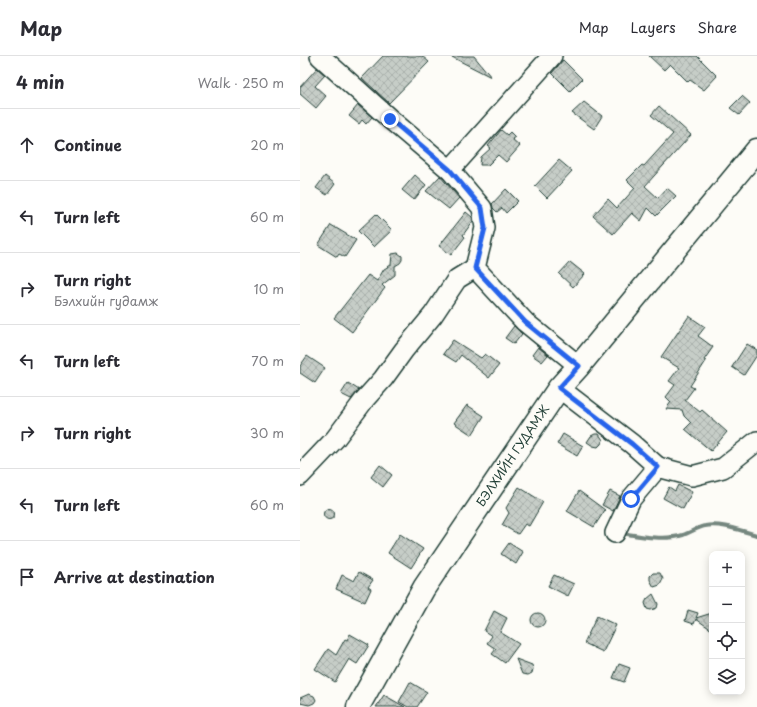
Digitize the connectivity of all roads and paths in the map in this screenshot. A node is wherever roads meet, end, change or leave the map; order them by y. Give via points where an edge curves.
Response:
1 (320, 56) edge
2 (552, 56) edge
3 (757, 150) edge
4 (450, 170) junction
5 (475, 268) junction
6 (579, 366) junction
7 (559, 388) junction
8 (756, 443) edge
9 (658, 467) junction
10 (300, 476) edge
11 (616, 533) dead end
12 (358, 707) edge

1 - 4 street
2 - 4 street
3 - 6 main road, БЭЛХИЙН ГУДАМЖ
4 - 5 street via 482,208 485,228
5 - 6 street via 525,322
5 - 10 street via 456,279 433,315 383,379 335,439
6 - 7 main road, БЭЛХИЙН ГУДАМЖ
7 - 9 street
7 - 12 main road, БЭЛХИЙН ГУДАМЖ via 424,588
8 - 9 street via 723,468 692,476
9 - 11 street via 631,499

